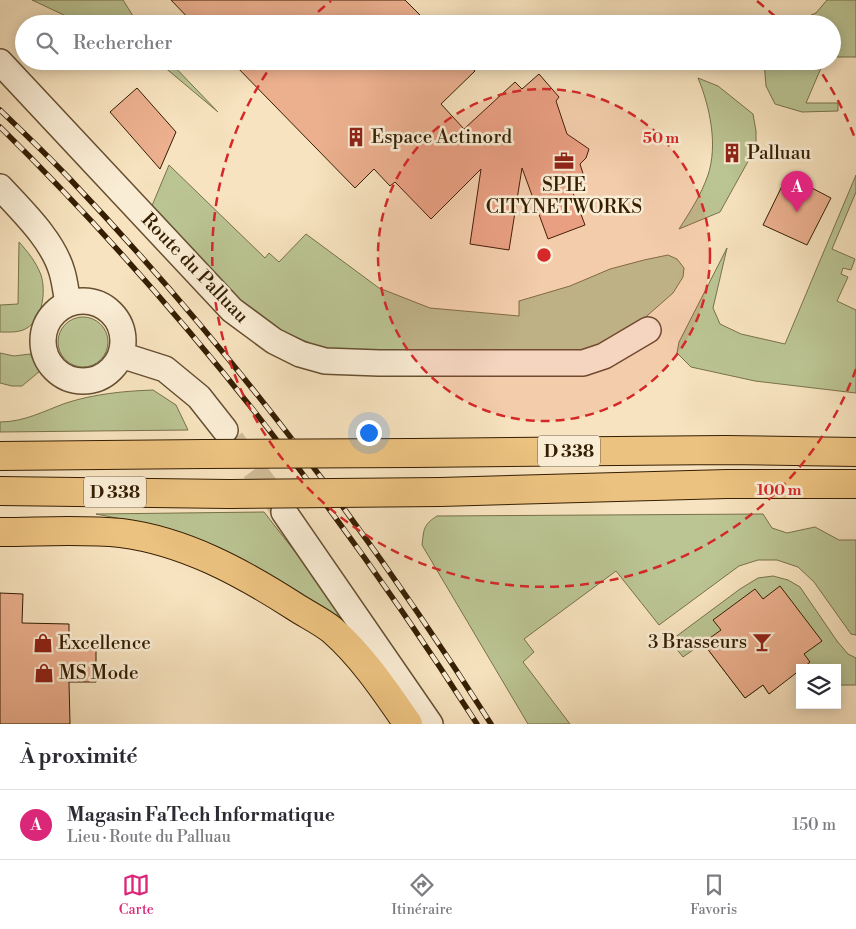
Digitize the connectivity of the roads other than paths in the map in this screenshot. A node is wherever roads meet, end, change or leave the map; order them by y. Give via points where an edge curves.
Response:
1 (0, 62) edge
2 (0, 187) edge
3 (68, 303) junction
4 (648, 330) dead end
5 (121, 355) junction
6 (225, 430) tunnel mouth
7 (856, 452) edge
8 (0, 456) edge
9 (856, 484) edge
10 (0, 491) edge
11 (284, 512) tunnel mouth
12 (0, 532) edge
13 (408, 724) edge
14 (430, 724) edge

1 - 4 street, Route du Palluau via 232,310 274,341 300,354 325,361 379,363 583,363 604,356
2 - 3 street via 39,231 54,254 62,271
3 - 5 street via 94,302 116,317 123,342
3 - 5 street via 54,312 44,326 43,349 53,369 73,381 96,380 107,374
5 - 6 street via 165,369 200,397
7 - 8 highway, D 338, bridge via 716,450
9 - 10 highway, D 338, bridge via 229,494
11 - 14 street
12 - 13 highway via 122,534 179,547 230,568 332,630 371,674

